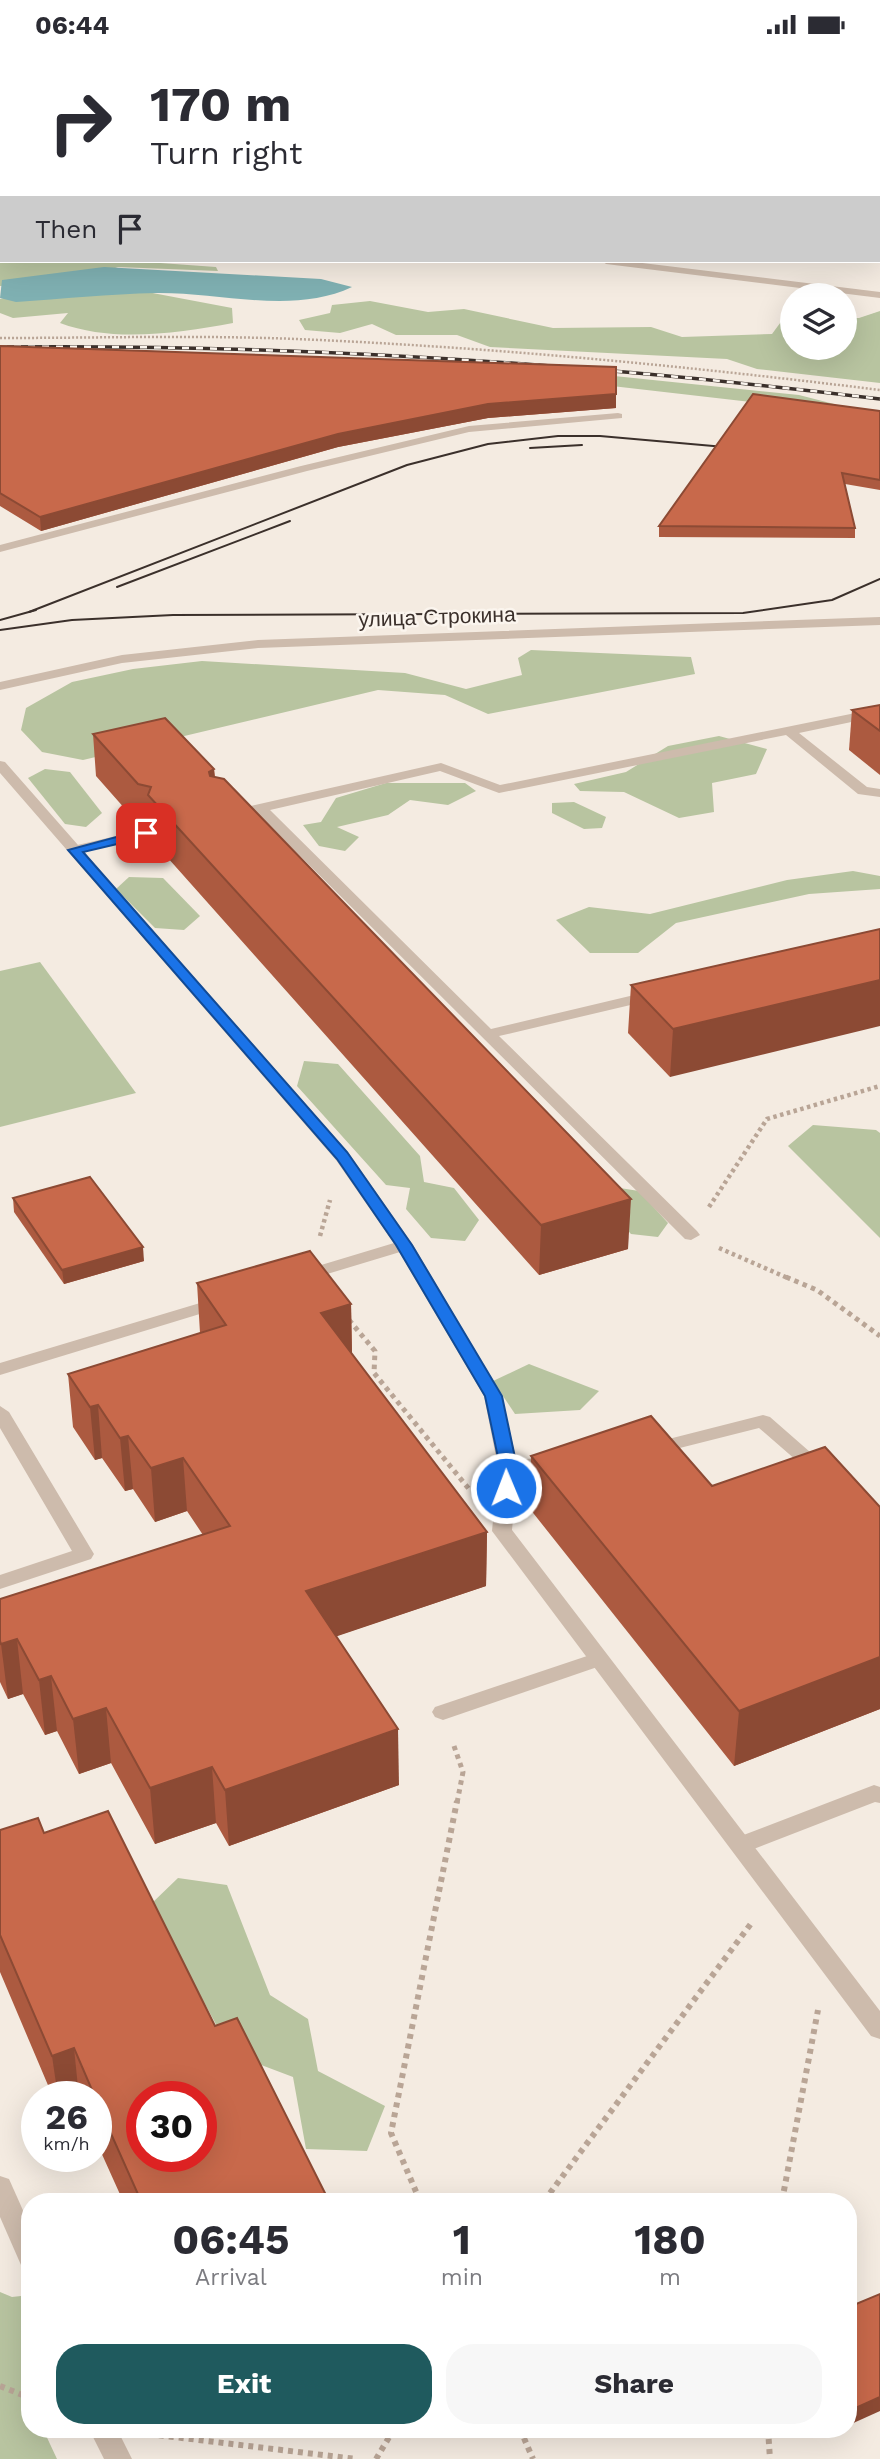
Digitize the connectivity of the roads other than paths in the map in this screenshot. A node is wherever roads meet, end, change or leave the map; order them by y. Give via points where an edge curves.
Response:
1 (623, 263) edge
2 (880, 295) edge
3 (618, 416) dead end
4 (0, 549) edge
5 (880, 621) edge
6 (0, 686) edge
7 (880, 712) edge
8 (789, 731) junction
9 (0, 765) edge
10 (880, 793) edge
11 (260, 808) junction
12 (234, 814) edge
13 (146, 833) dead end
14 (74, 850) junction
15 (663, 993) edge
16 (488, 1034) junction
17 (691, 1235) road end
18 (404, 1245) junction
19 (285, 1282) edge
20 (233, 1298) edge
21 (0, 1369) edge
22 (0, 1412) edge
23 (636, 1453) edge
24 (572, 1460) edge
25 (508, 1467) junction
26 (831, 1480) edge
27 (0, 1582) edge
28 (599, 1659) junction
29 (443, 1712) dead end
30 (880, 1795) edge
31 (741, 1845) junction
32 (880, 2029) edge
33 (0, 2187) edge
34 (21, 2236) edge
35 (108, 2438) edge
36 (118, 2459) edge

1 - 2 street
3 - 4 street via 469,429
5 - 6 street, улица Строкина via 258,644 122,659
7 - 8 street
8 - 10 street via 863,791
8 - 11 street via 499,789 441,767
9 - 14 street
11 - 12 street
11 - 16 street
13 - 14 street
14 - 18 street via 342,1156
15 - 16 street
16 - 17 street
18 - 19 street
18 - 25 street via 493,1396
20 - 21 street
22 - 27 street via 84,1554
23 - 26 street via 763,1421
24 - 25 street
25 - 28 street via 502,1531
28 - 29 street
28 - 31 street
30 - 31 street via 874,1793
31 - 32 street
33 - 34 street
35 - 36 street

